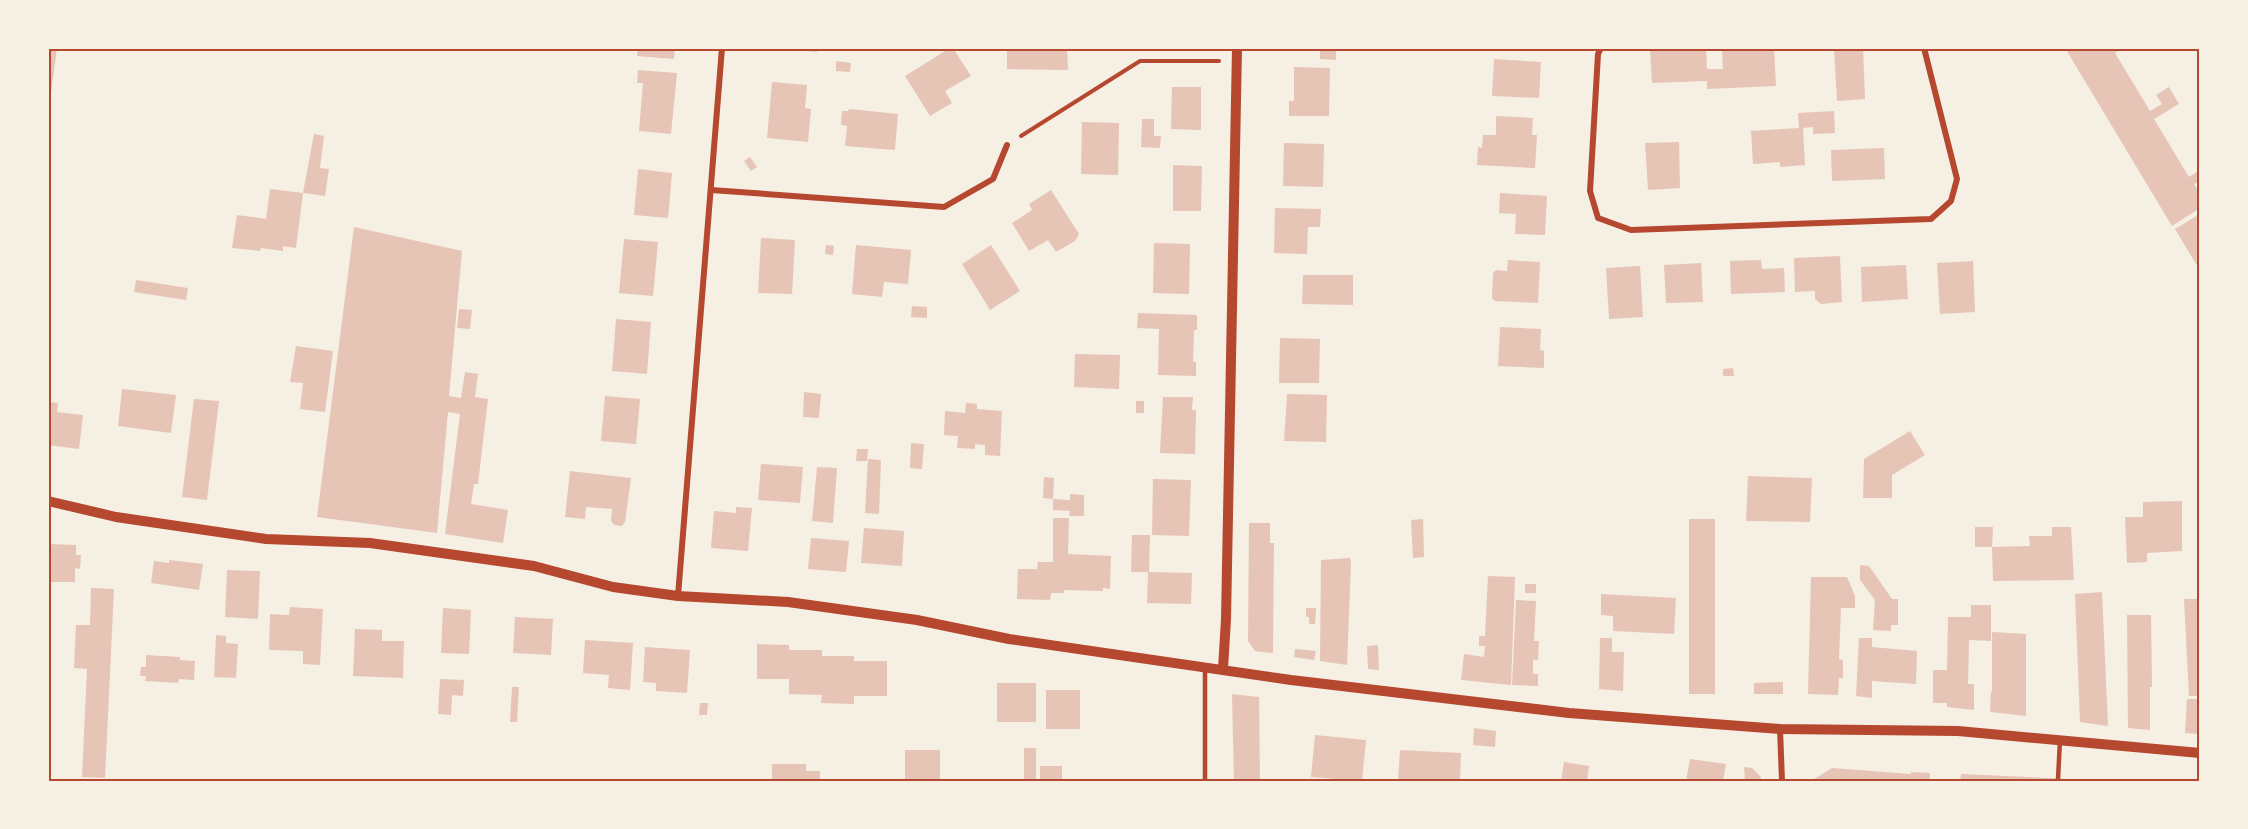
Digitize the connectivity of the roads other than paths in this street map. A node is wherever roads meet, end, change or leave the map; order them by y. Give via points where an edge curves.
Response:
1 (722, 48) edge
2 (1237, 48) edge
3 (1601, 48) edge
4 (1924, 48) edge
5 (1007, 145) road end
6 (711, 190) junction
7 (48, 501) edge
8 (678, 596) junction
9 (1205, 667) junction
10 (1223, 669) junction
11 (1780, 729) junction
12 (2060, 740) junction
13 (2200, 753) edge
14 (2058, 779) dead end
15 (1205, 781) edge
16 (1782, 781) edge

1 - 6 street
2 - 10 street
3 - 4 street via 1590,191 1598,218 1631,230 1931,219 1951,201 1957,179
5 - 6 street via 993,180 944,207
6 - 8 street
7 - 8 street via 116,517 266,539 370,543 534,566 613,586
8 - 9 street via 788,602
9 - 10 street
9 - 15 lane
10 - 11 street via 1569,713
11 - 12 street via 1958,731
11 - 16 street
12 - 13 street
12 - 14 lane

